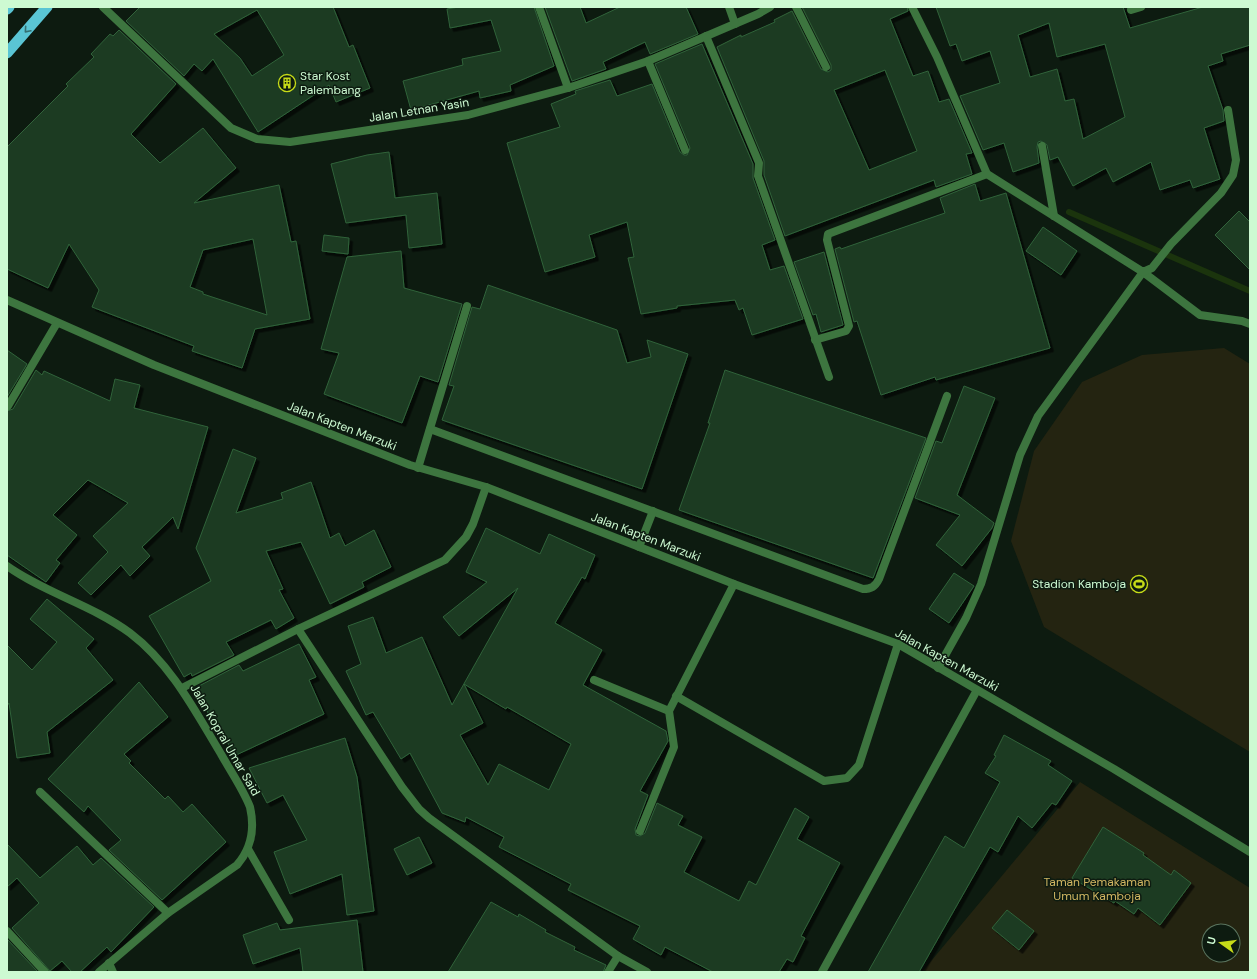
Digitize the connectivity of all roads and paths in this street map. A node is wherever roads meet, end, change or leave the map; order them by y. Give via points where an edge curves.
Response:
1 (47, 7) edge
2 (103, 7) edge
3 (539, 7) edge
4 (729, 7) edge
5 (770, 7) edge
6 (796, 7) edge
7 (912, 7) edge
8 (1141, 7) edge
9 (1131, 10) dead end
10 (735, 24) junction
11 (706, 36) junction
12 (7, 53) edge
13 (648, 61) junction
14 (826, 67) dead end
15 (568, 88) junction
16 (1228, 110) dead end
17 (1042, 146) dead end
18 (685, 150) dead end
19 (987, 174) junction
20 (1054, 216) junction
21 (1144, 272) junction
22 (7, 300) edge
23 (467, 306) dead end
24 (57, 322) junction
25 (1250, 324) edge
26 (815, 340) junction
27 (829, 377) dead end
28 (948, 396) dead end
29 (8, 406) dead end
30 (430, 429) junction
31 (418, 468) junction
32 (486, 487) junction
33 (653, 511) junction
34 (639, 547) junction
35 (7, 566) edge
36 (734, 584) junction
37 (298, 629) junction
38 (898, 644) junction
39 (938, 668) junction
40 (594, 680) dead end
41 (182, 688) junction
42 (977, 690) junction
43 (676, 696) junction
44 (669, 711) junction
45 (40, 792) dead end
46 (640, 831) dead end
47 (248, 849) junction
48 (1250, 852) edge
49 (168, 913) junction
50 (289, 920) dead end
51 (7, 931) edge
52 (618, 956) junction
53 (109, 963) junction
54 (45, 972) edge
55 (99, 972) edge
56 (113, 972) edge
57 (608, 972) edge
58 (647, 972) edge
59 (822, 972) edge

1 -> 12 highway
2 - 15 street, Jalan Letnan Yasin via 231,128 271,142 304,141 468,116
3 - 15 street
4 - 10 street
5 - 10 street, Jalan Letnan Yasin
6 - 14 street
7 - 19 street via 937,57
8 - 9 street
10 - 11 street, Jalan Letnan Yasin
11 - 13 street, Jalan Letnan Yasin
11 - 26 street via 759,163 758,176
13 - 15 street, Jalan Letnan Yasin
13 - 18 street
16 - 21 street via 1236,160 1233,176 1221,193 1171,244 1152,268
17 - 20 street
19 - 20 street
19 - 26 street via 828,234 826,240 849,326 841,332
20 - 21 street
21 - 25 street via 1200,315
21 - 39 street via 1038,416 1020,455 981,584 966,618
22 - 24 street, Jalan Kapten Marzuki
23 - 30 street
24 - 29 street
24 - 31 street, Jalan Kapten Marzuki via 154,365
26 - 27 street
28 - 33 street via 879,579 873,588 863,589
30 - 31 street
30 - 33 street
31 - 32 street, Jalan Kapten Marzuki
32 - 34 street, Jalan Kapten Marzuki
32 - 37 street via 466,537 445,560
33 - 34 street
34 - 36 street, Jalan Kapten Marzuki
35 - 41 street, Jalan Kopral Umar Said via 28,581 84,607 129,633 151,652
36 - 38 street, Jalan Kapten Marzuki
36 - 43 street
37 - 41 street
37 - 52 street via 419,809
38 - 39 street, Jalan Kapten Marzuki
38 - 43 street via 860,765 847,778 824,781
39 - 42 street, Jalan Kapten Marzuki
40 - 44 street
41 - 47 street, Jalan Kopral Umar Said via 247,800 252,817
42 - 48 street, Jalan Kapten Marzuki
42 - 59 street
43 - 44 street
44 - 46 street via 674,747
45 - 49 street
47 - 49 street, Jalan Kopral Umar Said via 237,866
47 - 50 street
49 - 53 street, Jalan Kopral Umar Said
51 - 54 street
52 - 57 street
52 - 58 street
53 - 55 street, Jalan Kopral Umar Said
53 - 56 street

